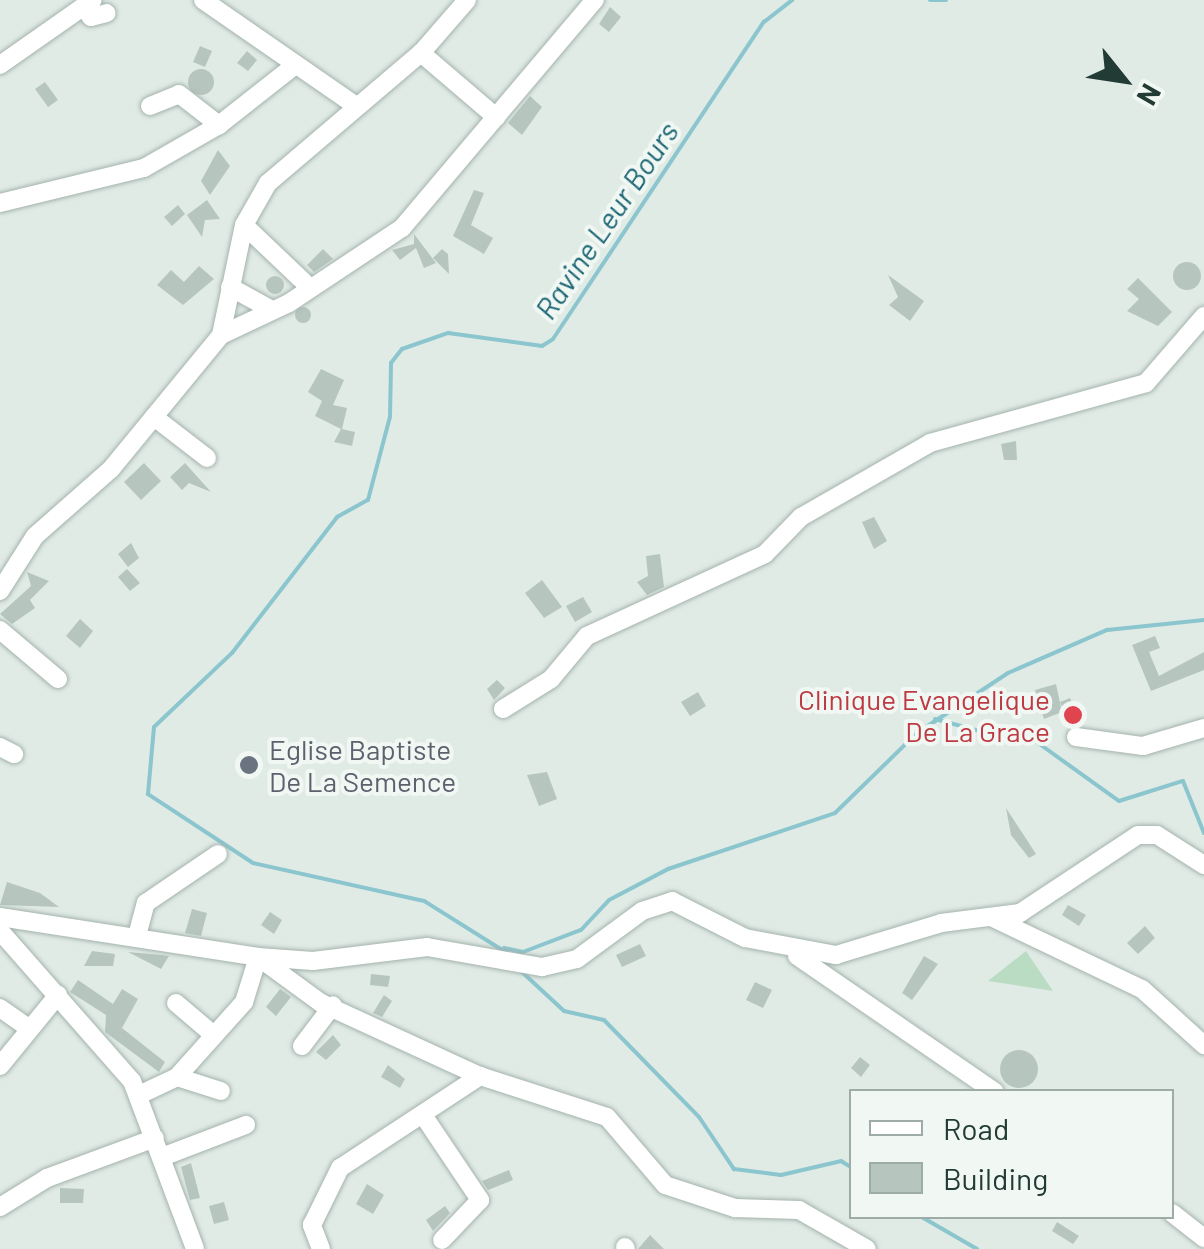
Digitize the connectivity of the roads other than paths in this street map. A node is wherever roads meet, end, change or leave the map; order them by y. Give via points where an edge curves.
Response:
1 (203, 0) edge
2 (467, 0) edge
3 (594, 0) edge
4 (95, 6) edge
5 (422, 53) junction
6 (0, 65) edge
7 (294, 66) junction
8 (354, 104) junction
9 (150, 106) dead end
10 (496, 116) junction
11 (219, 125) junction
12 (0, 203) edge
13 (244, 225) junction
14 (306, 284) junction
15 (230, 286) junction
16 (272, 310) junction
17 (1204, 316) edge
18 (220, 335) junction
19 (154, 417) junction
20 (207, 458) dead end
21 (0, 591) edge
22 (0, 630) edge
23 (58, 680) dead end
24 (502, 709) dead end
25 (1204, 728) edge
26 (1076, 737) dead end
27 (218, 854) dead end
28 (1204, 865) edge
29 (0, 917) edge
30 (992, 918) junction
31 (0, 930) edge
32 (138, 932) junction
33 (787, 949) junction
34 (258, 957) junction
35 (58, 996) junction
36 (176, 1003) dead end
37 (334, 1005) junction
38 (0, 1008) edge
39 (29, 1028) junction
40 (210, 1031) junction
41 (1204, 1045) edge
42 (302, 1046) dead end
43 (0, 1066) edge
44 (480, 1076) junction
45 (177, 1077) junction
46 (990, 1089) edge
47 (220, 1092) dead end
48 (139, 1095) junction
49 (425, 1118) junction
50 (246, 1125) dead end
51 (154, 1138) junction
52 (162, 1157) junction
53 (0, 1207) edge
54 (1174, 1216) edge
55 (1204, 1238) edge
56 (442, 1240) dead end
57 (195, 1249) edge
58 (321, 1249) edge
59 (867, 1249) edge

1 - 7 street
2 - 5 street
3 - 10 street
4 - 6 street
5 - 8 street
5 - 10 street
7 - 8 street
7 - 11 street
8 - 13 street via 280,168
9 - 11 street via 179,94
10 - 14 street via 402,228
11 - 12 street via 115,179
13 - 14 street
13 - 15 street
14 - 16 street
15 - 16 street
15 - 18 street
16 - 18 street
17 - 24 street via 1146,383 930,443 800,517 765,554 587,636 552,679
18 - 19 street
19 - 20 street
19 - 21 street via 35,536
22 - 23 street
25 - 26 street via 1143,746
27 - 32 street via 146,903
28 - 30 street via 1157,835 1138,835 1035,907
29 - 32 street via 87,935
30 - 33 street via 836,955
30 - 41 street via 1142,990
31 - 35 street
32 - 34 street
33 - 34 street via 672,901 642,911 576,959 542,967 426,947 313,961
33 - 46 street
34 - 37 street
34 - 40 street via 244,1002
35 - 39 street
35 - 48 street
36 - 40 street
37 - 42 street
37 - 44 street
38 - 39 street
39 - 43 street
40 - 45 street
44 - 49 street
44 - 59 street via 607,1118 665,1184 735,1208 787,1206
45 - 47 street
45 - 48 street
48 - 51 street
49 - 56 street via 480,1200
49 - 58 street via 340,1168 312,1225
50 - 52 street
51 - 52 street
51 - 53 street via 47,1178
52 - 57 street
54 - 55 street

